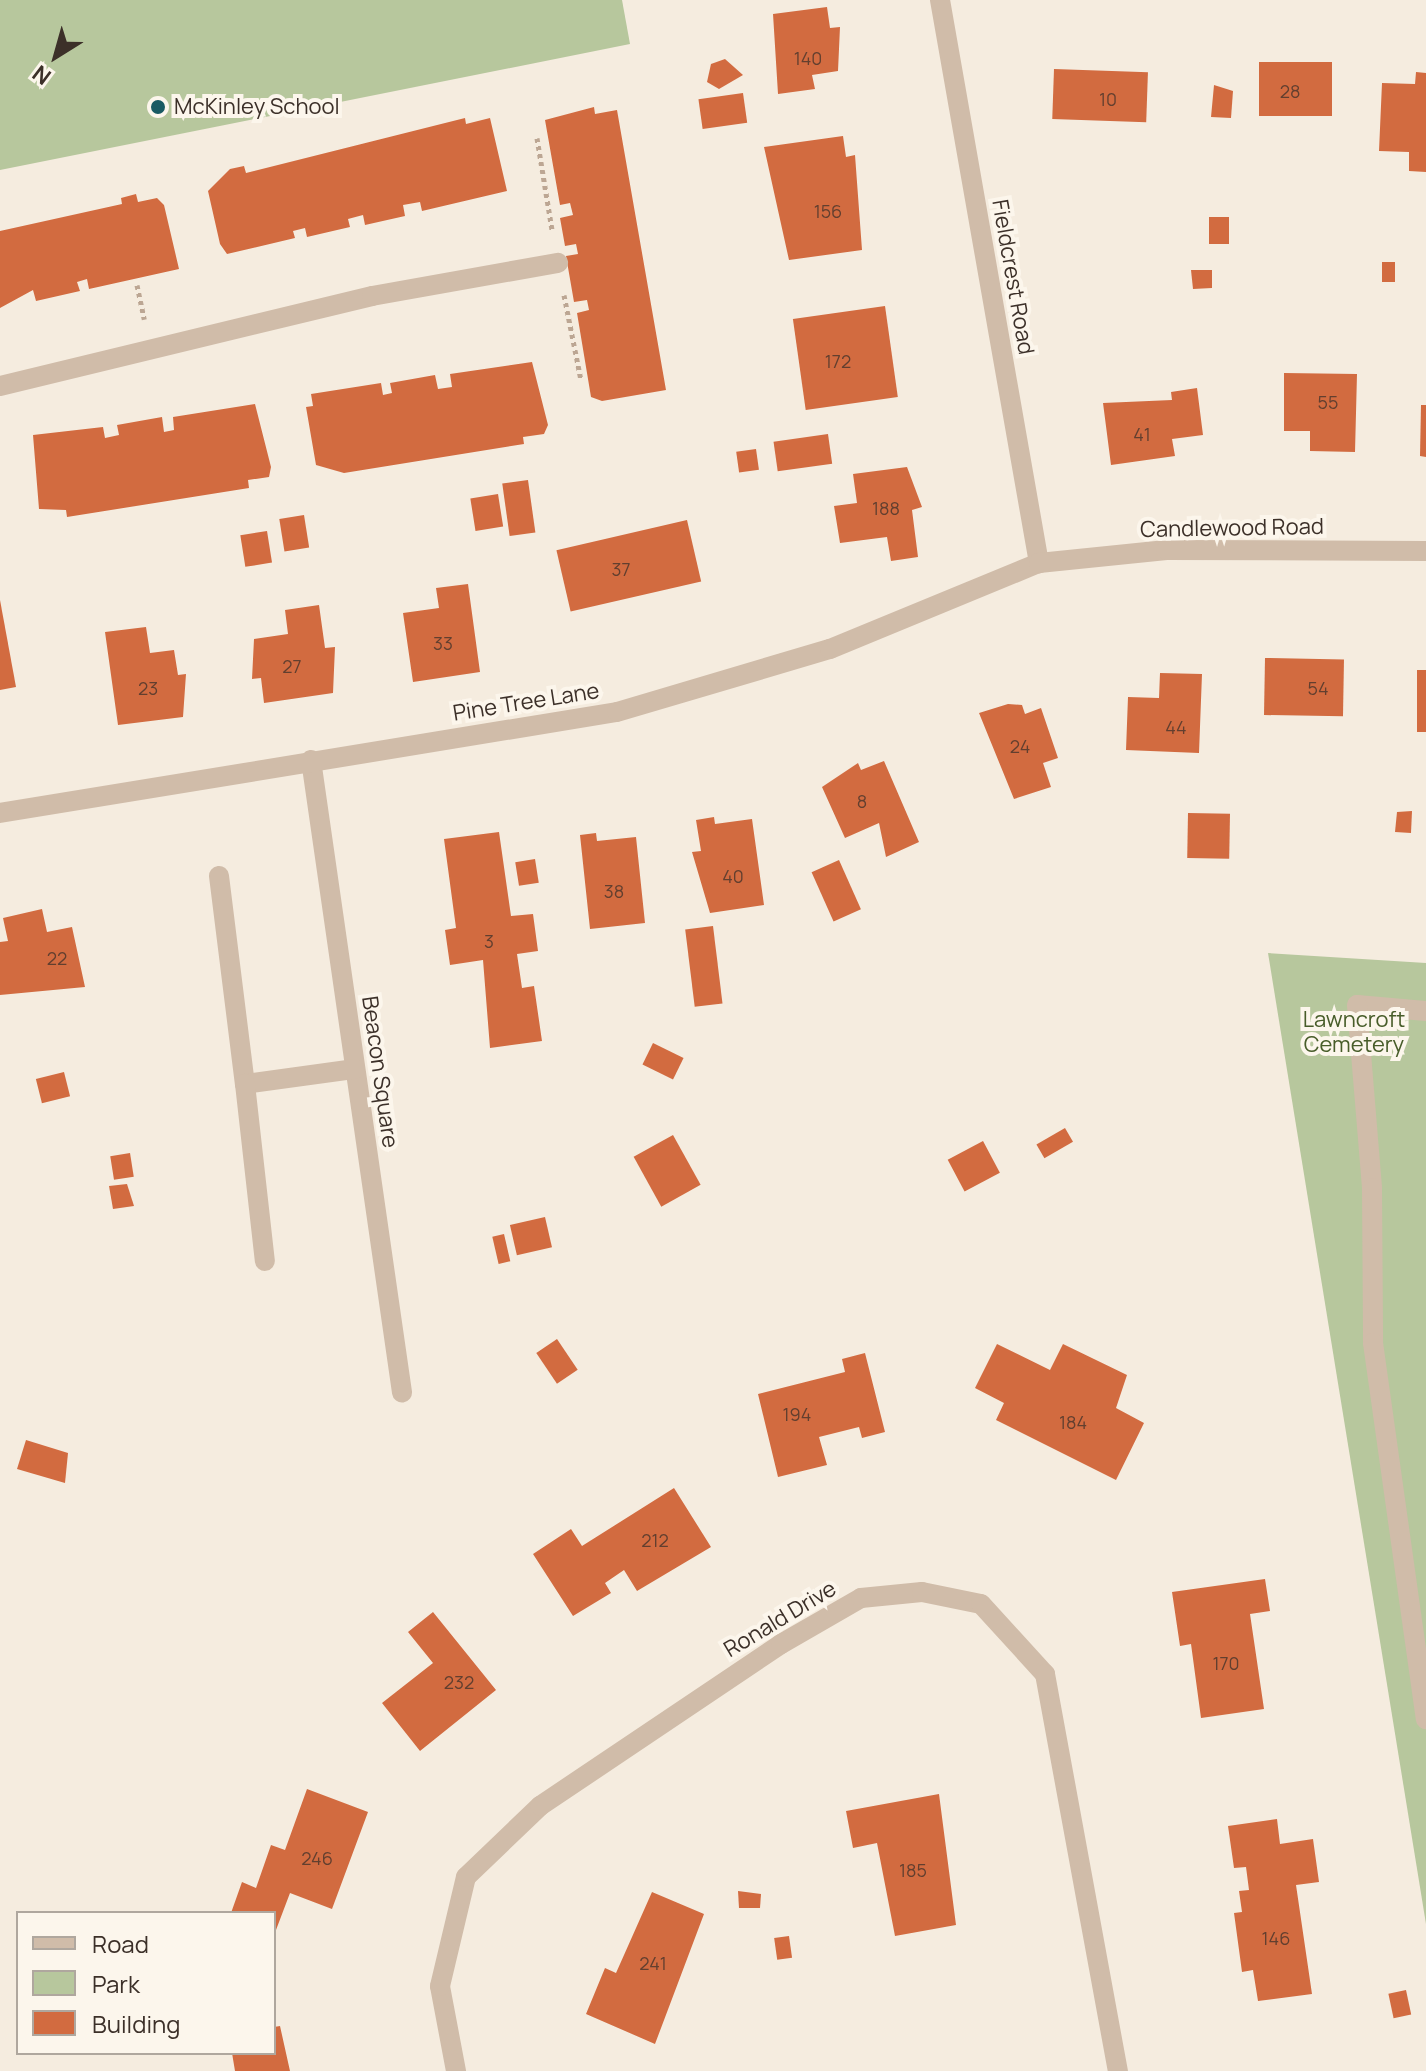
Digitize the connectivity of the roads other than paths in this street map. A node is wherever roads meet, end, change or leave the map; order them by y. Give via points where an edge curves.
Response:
1 (940, 0) edge
2 (558, 263) dead end
3 (0, 386) edge
4 (1426, 551) edge
5 (1039, 563) junction
6 (311, 760) junction
7 (0, 813) edge
8 (219, 876) dead end
9 (1426, 1011) edge
10 (355, 1069) junction
11 (245, 1084) junction
12 (265, 1261) dead end
13 (402, 1392) dead end
14 (1426, 1719) edge
15 (456, 2071) edge
16 (1118, 2071) edge

1 - 5 street, Fieldcrest Road
2 - 3 street via 372,296
4 - 5 street, Candlewood Road via 1166,550
5 - 6 street, Pine Tree Lane via 830,649 617,712
6 - 7 street, Pine Tree Lane
6 - 10 street, Beacon Square
8 - 11 street
9 - 14 street via 1357,1005 1372,1188 1373,1343
10 - 11 street
10 - 13 street, Beacon Square
11 - 12 street
15 - 16 street, Ronald Drive via 440,1986 466,1877 540,1806 781,1644 861,1598 922,1592 981,1604 1045,1674

